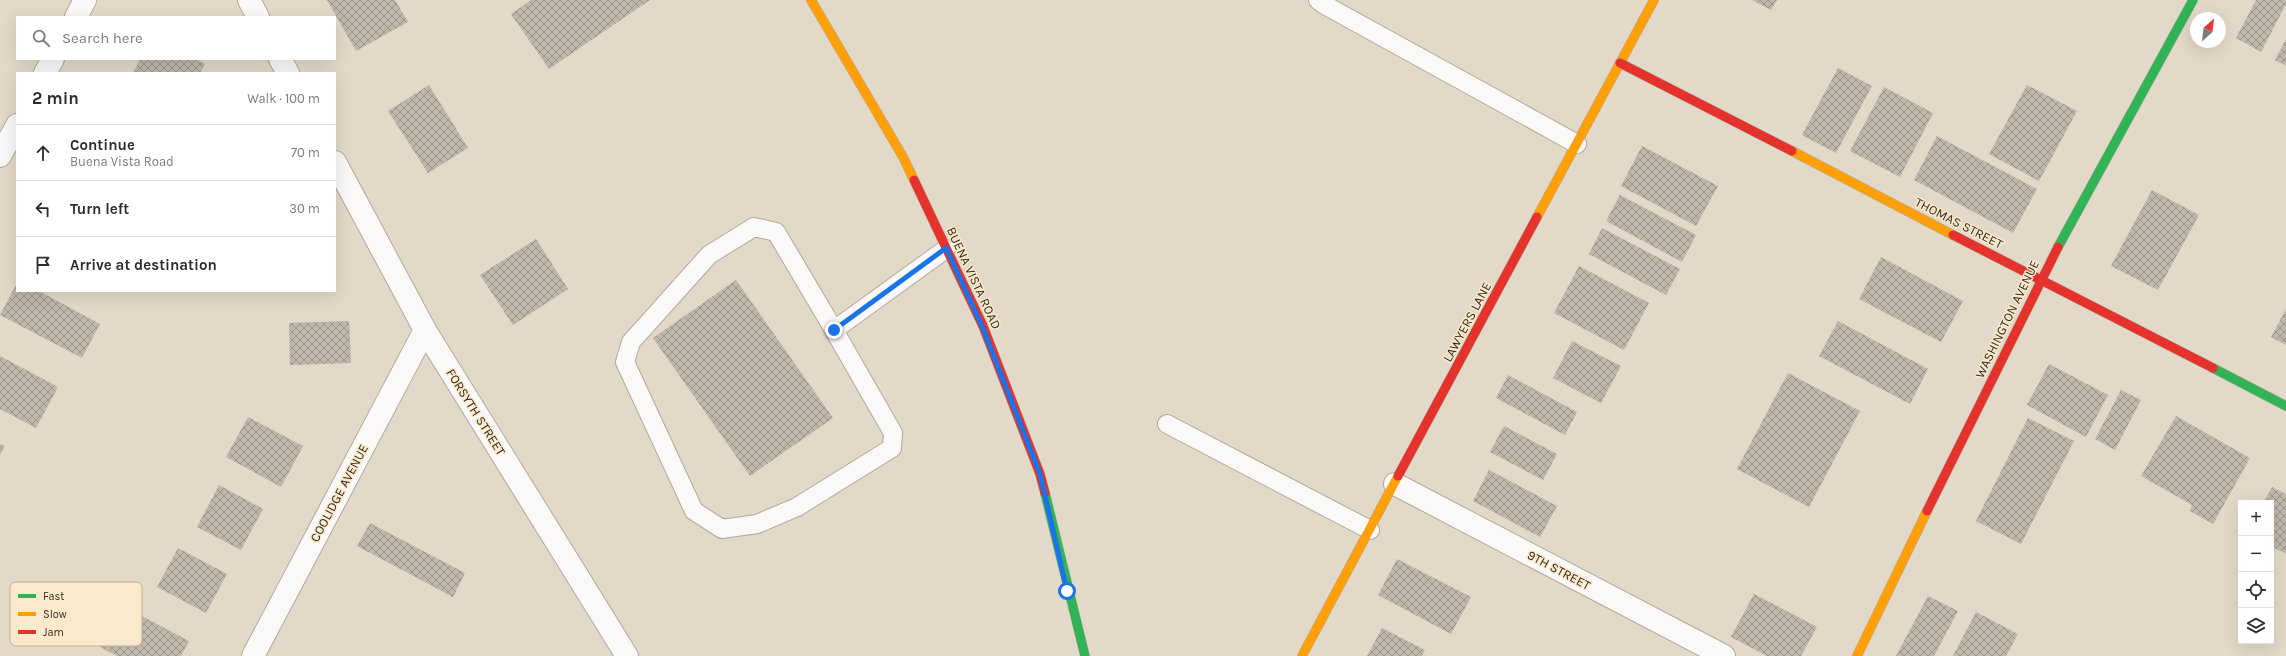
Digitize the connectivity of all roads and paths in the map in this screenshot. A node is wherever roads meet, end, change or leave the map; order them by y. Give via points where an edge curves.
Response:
1 (85, 0) edge
2 (249, 0) edge
3 (811, 0) edge
4 (1318, 0) edge
5 (1654, 0) edge
6 (2193, 0) edge
7 (77, 16) edge
8 (257, 16) edge
9 (52, 60) edge
10 (281, 60) edge
11 (1620, 63) junction
12 (46, 72) edge
13 (287, 72) edge
14 (16, 127) edge
15 (1577, 144) junction
16 (0, 156) edge
17 (336, 164) edge
18 (946, 248) junction
19 (2040, 279) junction
20 (425, 330) junction
21 (834, 330) junction
22 (2286, 406) edge
23 (1168, 424) dead end
24 (1394, 484) junction
25 (1370, 530) junction
26 (253, 656) edge
27 (627, 656) edge
28 (1085, 656) edge
29 (1302, 656) edge
30 (1724, 656) edge
31 (1857, 656) edge

1 - 7 street
2 - 8 street
3 - 18 street, BUENA VISTA ROAD via 903,157
4 - 15 lane
5 - 11 street, LAWYERS LANE
6 - 19 street, WASHINGTON AVENUE
9 - 12 street
10 - 13 street
11 - 15 street, LAWYERS LANE
11 - 19 street, THOMAS STREET
14 - 16 street
15 - 24 street, LAWYERS LANE
17 - 20 street, FORSYTH STREET
18 - 21 lane
18 - 28 street, BUENA VISTA ROAD via 982,326 1040,474
19 - 22 street, THOMAS STREET
19 - 31 street, WASHINGTON AVENUE
20 - 26 street, COOLIDGE AVENUE
20 - 27 street, FORSYTH STREET
21 - 21 lane via 893,433 892,448 797,507 757,524 722,529 694,511 625,362 630,342 709,255 754,227 776,232
23 - 25 lane
24 - 25 street, LAWYERS LANE
24 - 30 street, 9TH STREET
25 - 29 street, LAWYERS LANE

